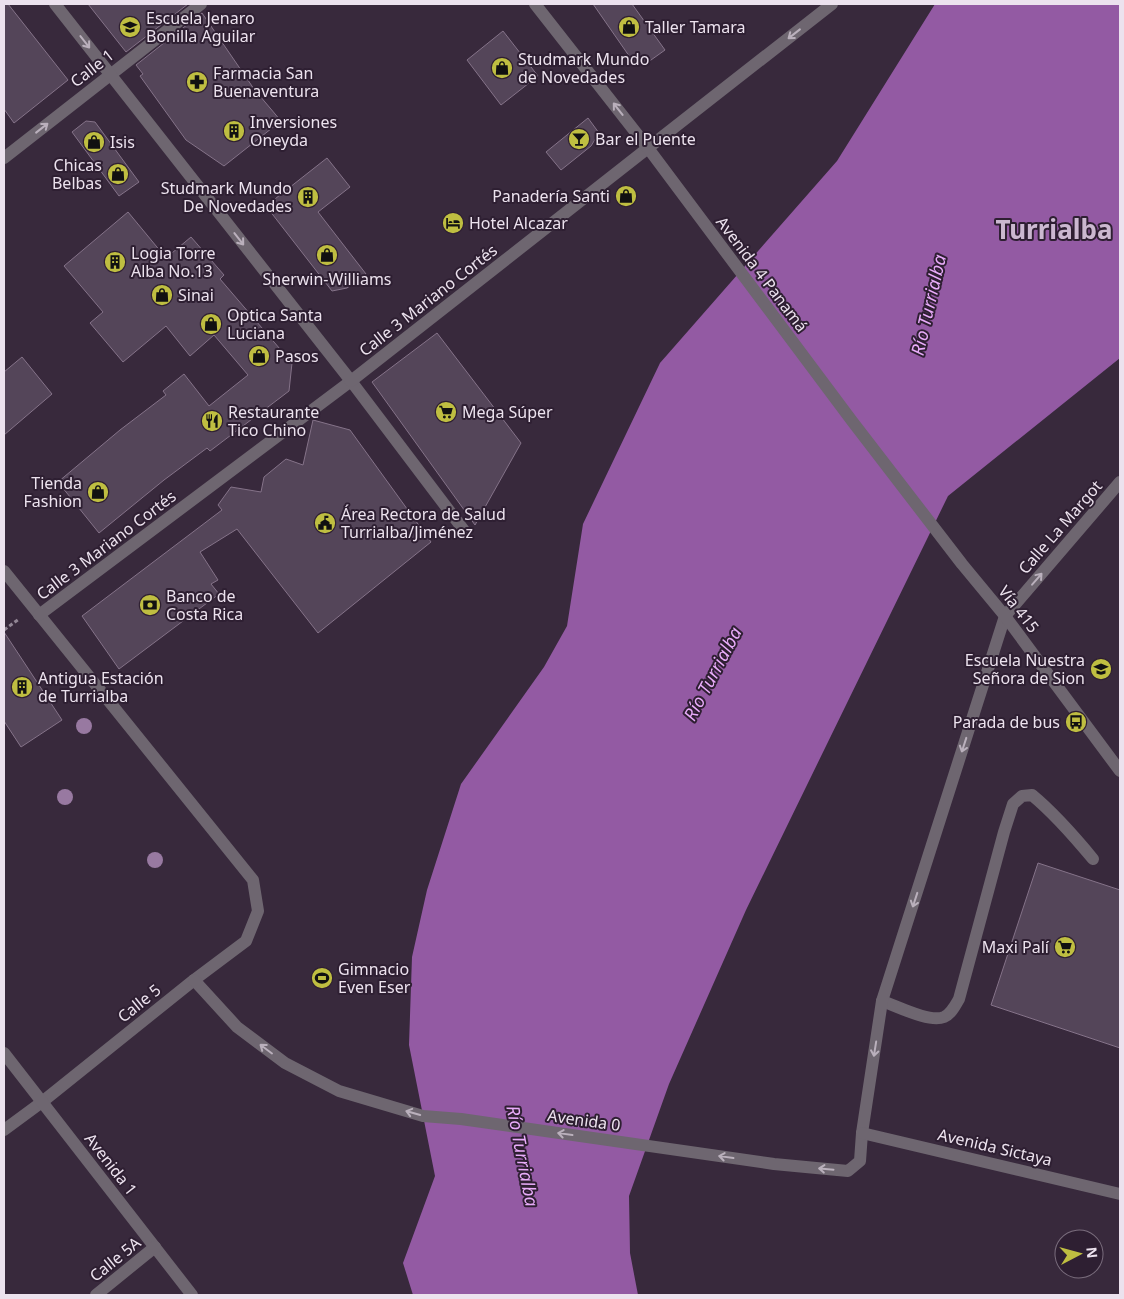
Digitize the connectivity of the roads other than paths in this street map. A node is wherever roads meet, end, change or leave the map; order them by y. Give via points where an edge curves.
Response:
1 (55, 4) edge
2 (201, 4) edge
3 (536, 4) edge
4 (832, 4) edge
5 (111, 75) junction
6 (648, 148) junction
7 (4, 158) edge
8 (351, 381) junction
9 (1120, 482) edge
10 (466, 533) dead end
11 (962, 564) joint
12 (4, 571) edge
13 (39, 615) junction
14 (1005, 616) junction
15 (1120, 771) edge
16 (1093, 859) dead end
17 (194, 980) junction
18 (882, 1000) junction
19 (4, 1053) edge
20 (42, 1102) junction
21 (4, 1130) edge
22 (862, 1133) junction
23 (1120, 1194) edge
24 (155, 1248) junction
25 (96, 1295) edge
26 (192, 1295) edge

1 -> 5 street
2 - 5 street, Calle 1
6 -> 3 street, Avenida 4 Panamá
4 -> 6 street, Calle 3 Mariano Cortés
7 -> 5 street, Calle 1
5 -> 8 street
6 - 8 street, Calle 3 Mariano Cortés
6 - 11 street, Avenida 4 Panamá
8 - 10 street
8 - 13 street, Calle 3 Mariano Cortés
14 -> 9 street, Calle La Margot
11 - 14 street, Vía 415
12 - 13 street
13 - 17 street, Calle 5 via 253,880 258,911 246,941
14 - 15 street, Vía 415
14 -> 18 street, Avenida 0
16 - 18 street via 1051,811 1032,795 1022,796 1013,804 1004,832 955,1006 946,1016 930,1018
17 - 20 street, Calle 5
22 -> 17 street, Avenida 0 via 860,1161 848,1171 774,1164 423,1116 339,1091 285,1063 236,1027
18 -> 22 street, Avenida 0
19 - 20 street, Avenida 1
20 - 21 street, Calle 5
20 - 24 street, Avenida 1
22 - 23 street, Avenida Sictaya
24 - 25 street, Calle 5A
24 - 26 street, Avenida 1

